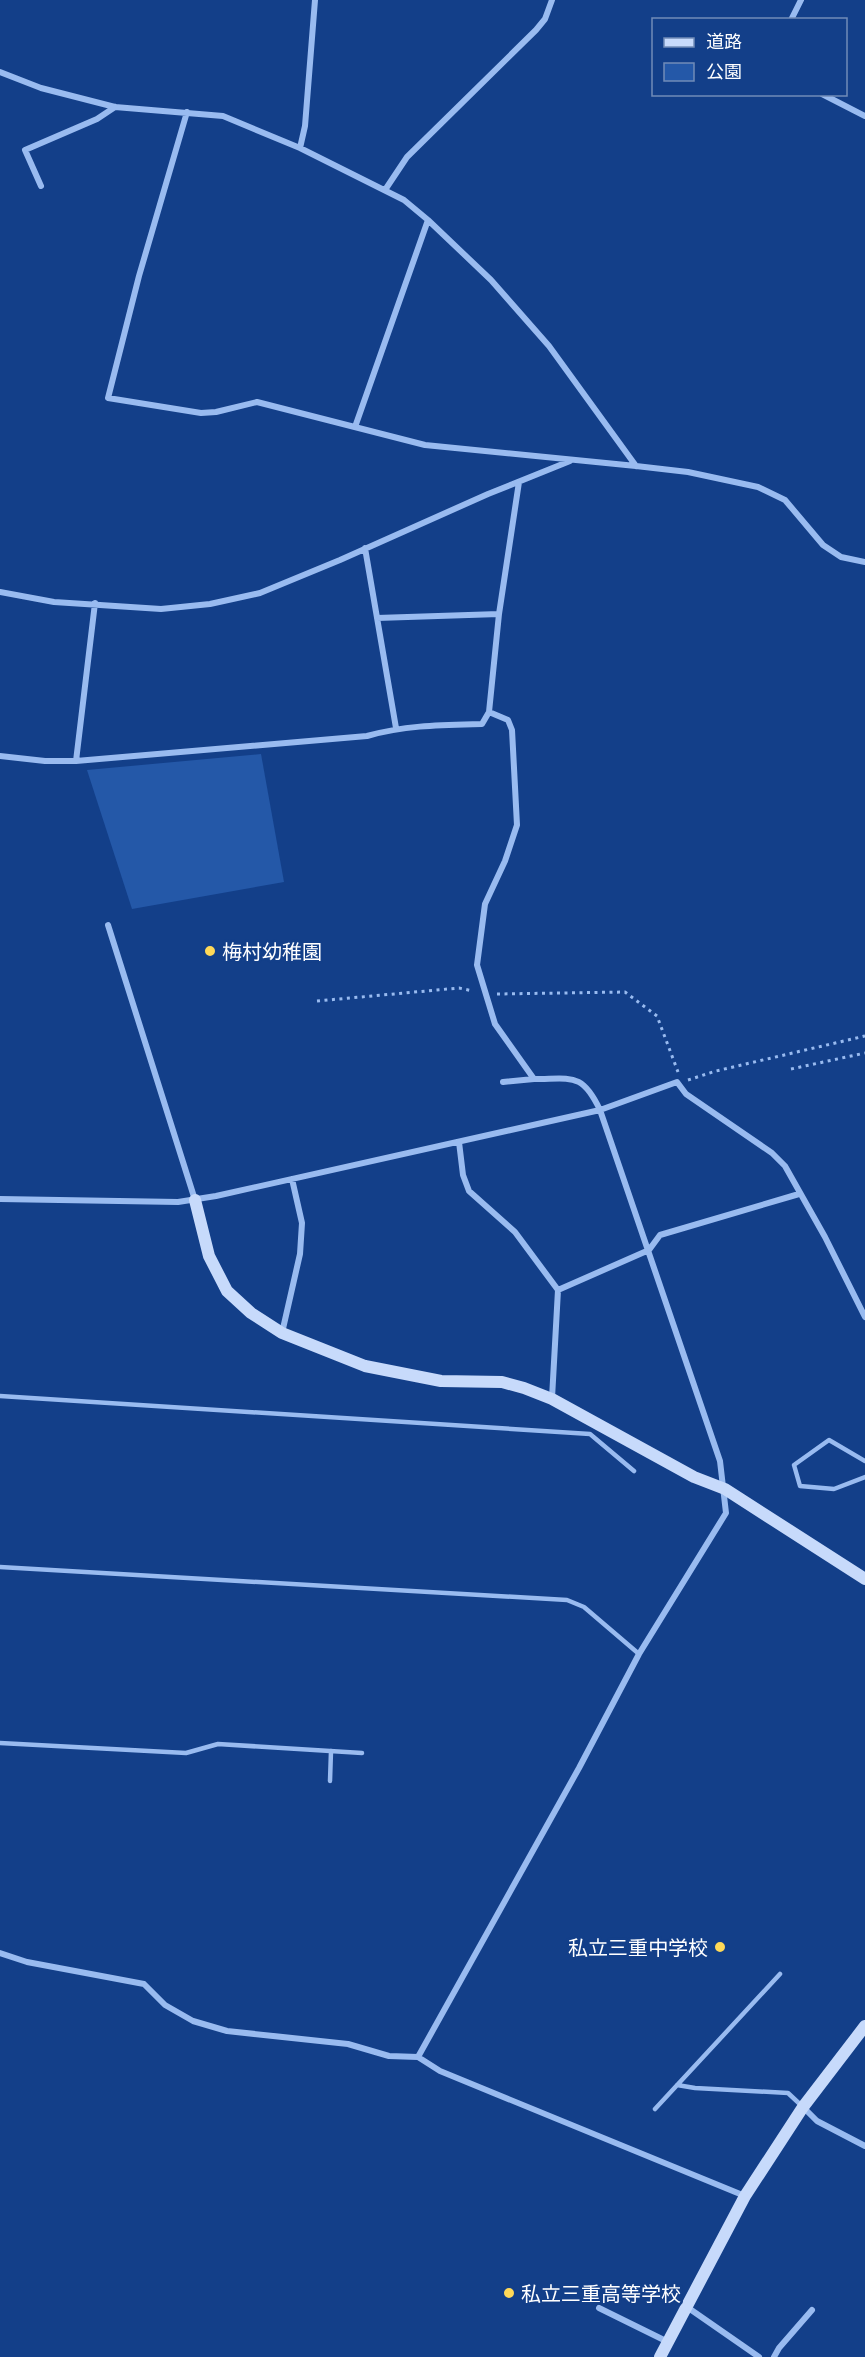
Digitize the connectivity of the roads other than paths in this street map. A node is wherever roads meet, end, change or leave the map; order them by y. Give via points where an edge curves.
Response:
1 (315, 0) edge
2 (552, 0) edge
3 (801, 0) edge
4 (792, 18) edge
5 (0, 72) edge
6 (826, 96) edge
7 (115, 107) junction
8 (187, 112) junction
9 (865, 116) edge
10 (300, 148) junction
11 (41, 186) dead end
12 (385, 190) junction
13 (428, 220) junction
14 (355, 427) junction
15 (571, 460) junction
16 (636, 466) junction
17 (519, 482) junction
18 (365, 548) junction
19 (865, 562) edge
20 (0, 592) edge
21 (95, 603) junction
22 (499, 614) junction
23 (377, 618) junction
24 (489, 712) junction
25 (396, 728) junction
26 (0, 756) edge
27 (76, 761) junction
28 (108, 925) dead end
29 (534, 1079) junction
30 (503, 1082) dead end
31 (600, 1110) junction
32 (459, 1142) junction
33 (292, 1179) junction
34 (799, 1194) junction
35 (0, 1199) edge
36 (195, 1200) junction
37 (649, 1250) junction
38 (558, 1290) junction
39 (865, 1317) edge
40 (282, 1333) junction
41 (0, 1396) edge
42 (552, 1399) junction
43 (865, 1461) edge
44 (634, 1471) dead end
45 (865, 1477) edge
46 (725, 1490) junction
47 (0, 1567) edge
48 (865, 1580) edge
49 (639, 1654) junction
50 (0, 1743) edge
51 (331, 1751) junction
52 (362, 1753) dead end
53 (330, 1781) dead end
54 (0, 1953) edge
55 (780, 1974) dead end
56 (865, 2026) edge
57 (418, 2057) junction
58 (677, 2085) junction
59 (803, 2107) junction
60 (655, 2109) dead end
61 (865, 2146) edge
62 (745, 2196) junction
63 (687, 2307) junction
64 (599, 2308) dead end
65 (812, 2310) dead end
66 (666, 2341) junction
67 (660, 2357) edge
68 (759, 2357) edge
69 (774, 2357) edge

1 - 10 street
2 - 12 street via 536,30 407,157
3 - 4 street
5 - 7 street via 41,88
6 - 9 street
7 - 8 street
7 - 11 street via 97,119 25,150
8 - 10 street via 223,116
8 - 14 street via 108,398 201,413 256,402
10 - 12 street
12 - 13 street
13 - 14 street
13 - 16 street via 491,280 549,346
14 - 15 street via 425,445
15 - 16 street
15 - 17 street
16 - 19 street via 758,487 785,500 823,545 841,557
17 - 18 street
17 - 22 street
18 - 21 street via 260,593 210,604 161,609
18 - 23 street
20 - 21 street via 54,602
21 - 27 street
22 - 23 street
22 - 24 street
23 - 25 street
24 - 25 street via 482,724
24 - 29 street via 508,720 512,730 517,825 485,904 477,965 495,1024
25 - 27 street via 367,736
26 - 27 street
28 - 36 street
29 - 30 street
29 - 31 street via 574,1079 590,1090
31 - 32 street
31 - 34 street via 677,1082 686,1094 772,1153 785,1166
31 - 37 street
32 - 33 street
32 - 38 street via 469,1191 515,1232
33 - 36 street
33 - 40 street via 302,1223 300,1254
34 - 37 street via 660,1235
34 - 39 street
35 - 36 street
36 - 40 street via 209,1256 227,1291
37 - 38 street
37 - 46 street via 720,1461
38 - 42 street
40 - 42 street via 365,1366 441,1381 502,1382
41 - 44 lane via 590,1434
42 - 46 street via 694,1478
43 - 45 lane via 829,1440 794,1465 800,1486 834,1489
46 - 48 street
46 - 49 street via 726,1513
47 - 49 lane via 567,1600 584,1607
49 - 57 street
50 - 51 lane via 186,1753 218,1744
51 - 52 lane
51 - 53 lane
54 - 57 street via 27,1962 144,1984 165,2005 193,2021 227,2031 348,2044 389,2056
55 - 58 lane
56 - 59 street
57 - 62 street via 440,2071
58 - 59 lane via 788,2093
58 - 60 lane
59 - 61 street via 817,2121
59 - 62 street
62 - 63 street
63 - 66 street
63 - 68 street
64 - 66 street
65 - 69 street
66 - 67 street

